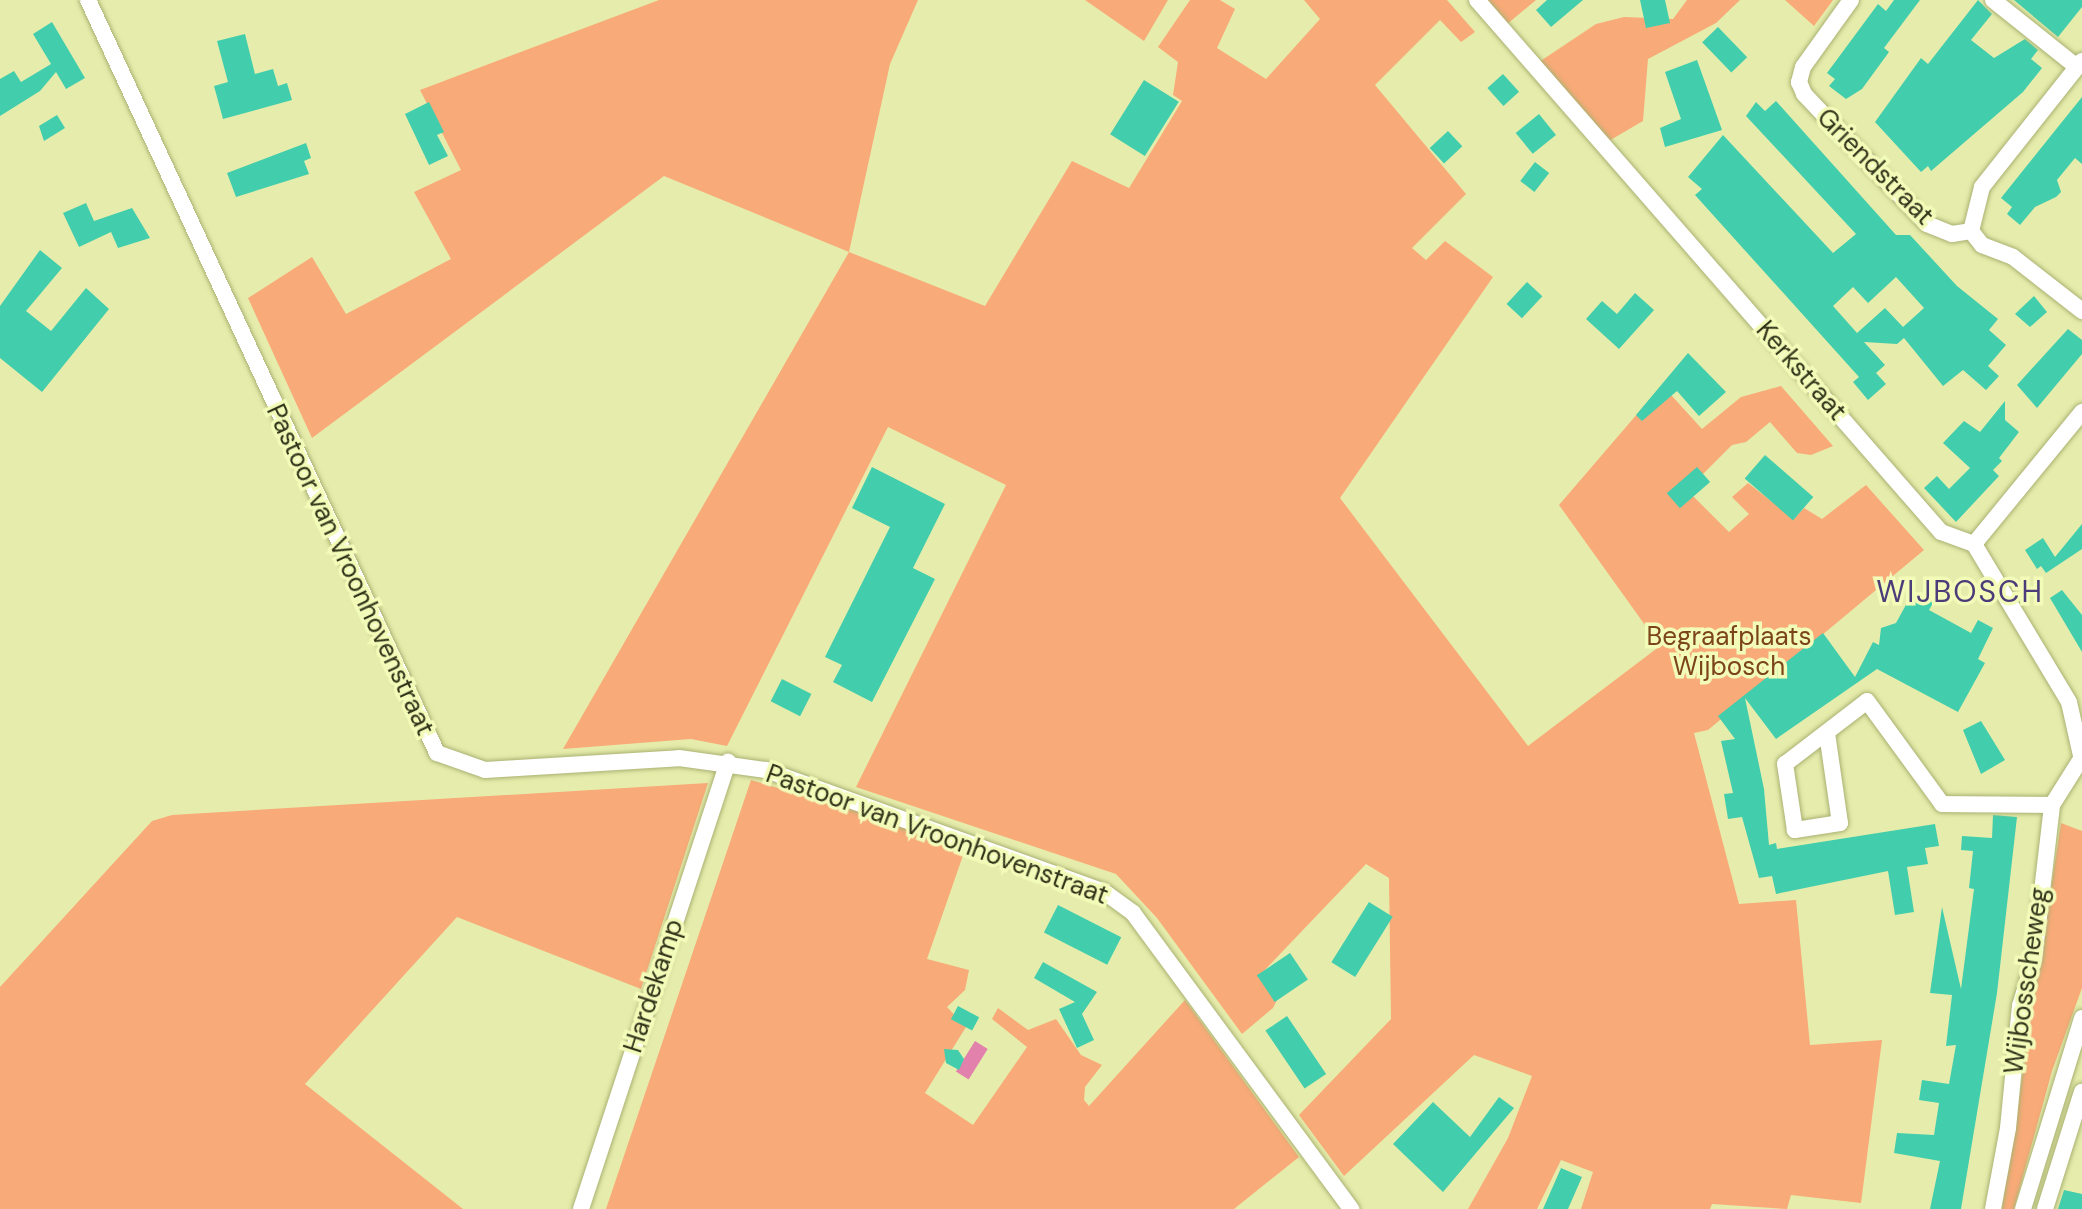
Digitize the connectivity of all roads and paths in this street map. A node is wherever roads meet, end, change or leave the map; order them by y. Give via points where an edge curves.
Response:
1 (88, 0) edge
2 (1477, 0) edge
3 (1851, 0) edge
4 (1993, 0) edge
5 (2080, 64) edge
6 (1971, 231) junction
7 (2082, 311) edge
8 (2082, 412) edge
9 (1974, 544) junction
10 (1827, 733) junction
11 (2082, 759) edge
12 (728, 762) junction
13 (2052, 805) junction
14 (2082, 1018) edge
15 (2082, 1092) edge
16 (581, 1209) edge
17 (1351, 1209) edge
18 (1993, 1209) edge
19 (2023, 1209) edge
20 (2045, 1209) edge

1 - 12 street, Pastoor van Vroonhovenstraat via 430,746 458,764 485,770 679,758
2 - 9 street, Kerkstraat via 1941,532
3 - 6 street, Griendstraat via 1803,67 1799,82 1804,94 1927,224 1952,234
4 - 5 street
5 - 6 street via 1982,187
6 - 7 street, Griendstraat via 1982,245 2013,257
8 - 9 street
9 - 11 street via 2069,702
10 - 10 street via 1785,764 1795,830 1840,823
10 - 13 street via 1867,701 1942,804
11 - 13 street, Wijbosscheweg
12 - 16 street, Hardekamp
12 - 17 street, Pastoor van Vroonhovenstraat via 766,770 1080,881 1118,901 1133,913
13 - 18 street, Wijbosscheweg via 2034,959 2020,1006 2007,1139 1995,1176
14 - 19 street, Wijbosscheweg
15 - 20 street

